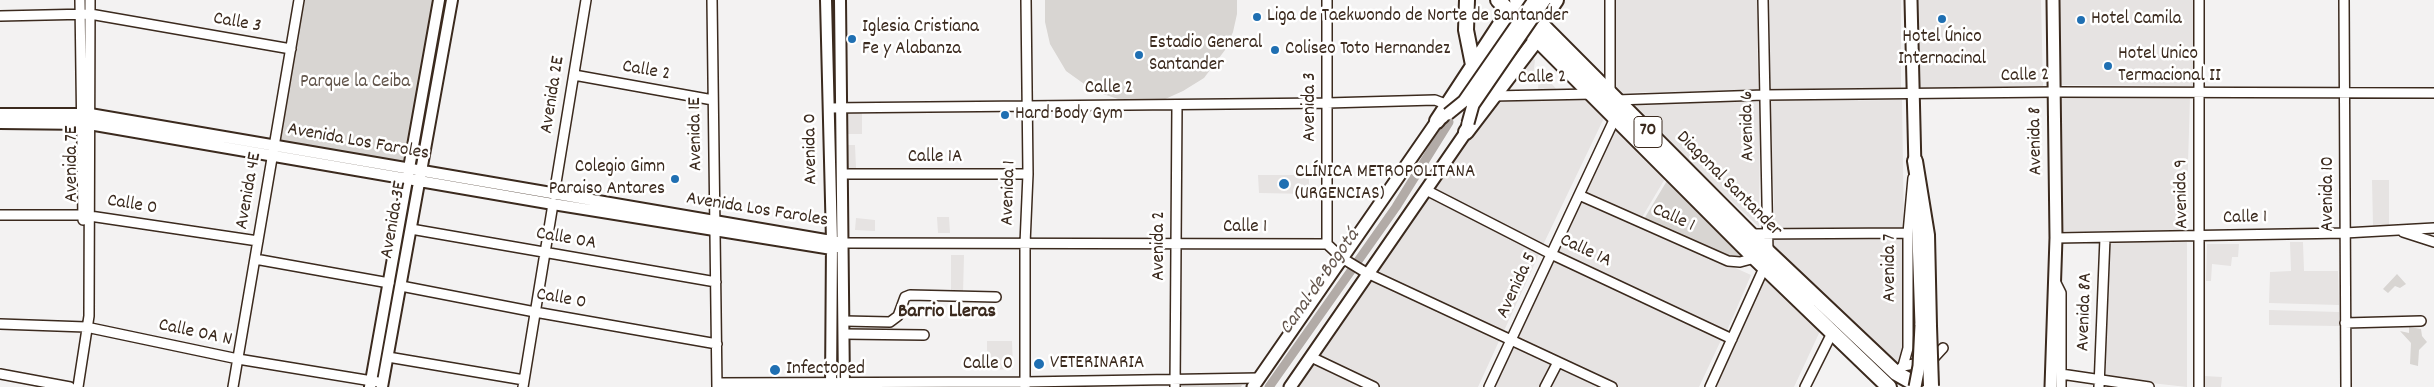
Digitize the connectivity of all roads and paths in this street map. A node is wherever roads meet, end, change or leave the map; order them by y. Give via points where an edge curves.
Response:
1 (80, 0) edge
2 (90, 0) edge
3 (299, 0) edge
4 (439, 0) edge
5 (452, 0) edge
6 (586, 0) edge
7 (712, 0) edge
8 (826, 0) edge
9 (840, 0) edge
10 (1026, 0) edge
11 (1327, 0) edge
12 (1467, 0) edge
13 (1498, 0) edge
14 (1534, 0) edge
15 (1545, 0) edge
16 (1556, 0) edge
17 (1610, 0) edge
18 (1763, 0) edge
19 (1911, 0) edge
20 (2052, 0) edge
21 (2199, 0) edge
22 (2344, 0) edge
23 (1515, 3) edge
24 (80, 14) junction
25 (90, 14) junction
26 (0, 16) edge
27 (1540, 24) junction
28 (1537, 39) junction
29 (291, 49) junction
30 (1473, 65) junction
31 (574, 75) junction
32 (2054, 92) junction
33 (2198, 93) junction
34 (2344, 93) junction
35 (2434, 93) edge
36 (1593, 94) junction
37 (1764, 95) junction
38 (1912, 95) junction
39 (1492, 96) junction
40 (1613, 97) junction
41 (713, 100) junction
42 (1327, 103) junction
43 (1177, 105) junction
44 (1028, 106) junction
45 (842, 107) junction
46 (829, 108) junction
47 (1444, 113) junction
48 (0, 114) edge
49 (85, 118) junction
50 (1616, 118) junction
51 (0, 123) edge
52 (1467, 127) junction
53 (273, 151) junction
54 (1915, 161) junction
55 (408, 174) junction
56 (842, 174) junction
57 (1028, 174) junction
58 (420, 176) junction
59 (1426, 190) junction
60 (1579, 195) junction
61 (554, 200) junction
62 (0, 215) edge
63 (86, 215) junction
64 (715, 226) junction
65 (2434, 228) edge
66 (411, 229) junction
67 (2398, 231) junction
68 (1908, 233) junction
69 (2345, 233) junction
70 (1751, 234) junction
71 (1767, 234) junction
72 (2200, 236) junction
73 (2056, 238) junction
74 (2105, 238) junction
75 (258, 241) junction
76 (2434, 242) edge
77 (843, 243) junction
78 (1025, 244) junction
79 (1176, 244) junction
80 (1327, 244) junction
81 (832, 245) junction
82 (1768, 252) junction
83 (545, 254) junction
84 (1551, 254) junction
85 (255, 259) junction
86 (1345, 259) junction
87 (1760, 263) junction
88 (1367, 272) junction
89 (2055, 281) junction
90 (716, 282) junction
91 (389, 283) junction
92 (401, 286) junction
93 (996, 297) dead end
94 (535, 312) junction
95 (844, 321) junction
96 (2421, 321) dead end
97 (2346, 323) junction
98 (0, 324) edge
99 (1925, 325) junction
100 (86, 327) junction
101 (1832, 333) junction
102 (844, 334) junction
103 (924, 335) dead end
104 (1732, 339) junction
105 (1510, 340) junction
106 (717, 344) junction
107 (1942, 348) dead end
108 (388, 357) junction
109 (1311, 357) junction
110 (238, 359) junction
111 (1558, 362) junction
112 (1900, 369) junction
113 (0, 374) edge
114 (2061, 374) junction
115 (523, 383) edge
116 (1175, 383) edge
117 (1256, 383) edge
118 (371, 384) edge
119 (939, 384) edge
120 (1025, 384) edge
121 (1600, 384) edge
122 (2100, 384) edge
123 (383, 385) edge
124 (717, 385) edge
125 (831, 385) edge
126 (844, 385) edge
127 (1888, 386) edge
128 (70, 387) edge
129 (78, 387) edge
130 (233, 387) edge
131 (1290, 387) edge
132 (1374, 387) edge
133 (1489, 387) edge
134 (1545, 387) edge
135 (1612, 387) edge
136 (1710, 387) edge
137 (1805, 387) edge
138 (1916, 387) edge
139 (1922, 387) edge
140 (1931, 387) edge
141 (2051, 387) edge
142 (2061, 387) edge
143 (2149, 387) edge
144 (2199, 387) edge
145 (2346, 387) edge

1 - 24 street, Avenida 7E
2 - 25 street, Avenida 7E
3 - 29 street, Avenida 4E
4 - 55 street, Avenida 3E
5 - 58 street, Avenida 3E
6 - 31 street, Avenida 2E
7 - 41 street, Avenida 1E
8 - 46 street, Avenida 0
9 - 45 street, Avenida 0
10 - 44 street, Avenida 1
11 - 42 street, Avenida 3
12 - 30 main road via 1466,30
13 - 23 main road, Diagonal Santander / 70
14 - 47 main road, bridge via 1464,100
15 - 52 main road, bridge via 1473,106
16 - 27 main road
17 - 40 street
18 - 37 street, Avenida 6
19 - 38 main road, Avenida 7
20 - 32 main road, Avenida 8
21 - 33 street, Avenida 9
22 - 34 street, Avenida 10
23 - 27 main road, Diagonal Santander / 70
23 - 28 main road, Diagonal Santander / 70
23 - 30 main road
24 - 25 street, Calle 3
24 - 26 street, Calle 3
24 - 49 street, Avenida 7E
25 - 29 street, Calle 3
25 - 49 street, Avenida 7E
27 - 40 main road, Diagonal Santander / 70
28 - 36 main road, Diagonal Santander / 70
28 - 39 main road
29 - 53 street, Avenida 4E
30 - 47 main road
31 - 41 street, Calle 2
31 - 61 street, Avenida 2E
32 - 33 street, Calle 2
32 - 38 street, Calle 2
32 - 73 main road, Avenida 8
33 - 34 street, Calle 2
33 - 72 street, Avenida 9
34 - 35 street, Calle 2
34 - 69 street, Avenida 10
36 - 39 street, Calle 2
36 - 50 main road, Diagonal Santander / 70
37 - 38 street, Calle 2
37 - 40 street, Calle 2
37 - 71 street, Avenida 6
38 - 54 main road, Avenida 7
39 - 52 main road
40 - 70 main road, Diagonal Santander / 70
41 - 64 street, Avenida 1E
42 - 43 street, Calle 2
42 - 47 street, Calle 2 via 1435,100
42 - 80 street, Avenida 3
43 - 44 street, Calle 2
43 - 79 street, Avenida 2
44 - 45 street, Calle 2
44 - 57 street, Avenida 1
45 - 46 street, Calle 2
45 - 56 street, Avenida 0
46 - 81 street, Avenida 0
47 - 86 main road
48 - 49 street, Avenida Los Faroles
49 - 51 street, Avenida Los Faroles
49 - 53 street, Avenida Los Faroles
49 - 63 street, Avenida 7E
50 - 60 street, Avenida 5
50 - 87 main road, Diagonal Santander / 70
52 - 59 main road
53 - 55 street, Avenida Los Faroles
53 - 75 street, Avenida 4E
54 - 68 street, Avenida 7
54 - 99 main road via 1927,235
55 - 58 street, Avenida Los Faroles
55 - 91 street, Avenida 3E
56 - 57 street, Calle 1A
56 - 77 street, Avenida 0
57 - 78 street, Avenida 1
58 - 61 street, Avenida Los Faroles
58 - 66 street, Avenida 3E
59 - 84 street, Calle 1A
59 - 88 main road
60 - 84 street, Avenida 5
60 - 87 street, Calle 1 via 1728,261
61 - 64 street, Avenida Los Faroles
61 - 83 street, Avenida 2E
62 - 63 street, Calle 0
63 - 75 street, Calle 0
63 - 100 street, Avenida 7E
64 - 81 street, Avenida Los Faroles
64 - 90 street, Avenida 1E
65 - 67 street, Calle 1
66 - 83 street, Calle 0A
66 - 92 street, Avenida 3E
67 - 69 street, Calle 1
67 - 76 street
68 - 71 street
68 - 112 street, Avenida 7 via 1908,348
69 - 72 street, Calle 1
69 - 97 street, Avenida 10
70 - 71 street
70 - 82 main road, Diagonal Santander / 70
71 - 82 street, Avenida 6
72 - 74 street, Calle 1
72 - 144 street, Avenida 9
73 - 74 street, Calle 1
73 - 89 main road, Avenida 8
74 - 122 street, Avenida 8A
75 - 85 street, Avenida 4E
77 - 78 street, Calle 1
77 - 81 street, Avenida Los Faroles
77 - 95 street, Avenida 0
78 - 79 street, Calle 1
78 - 120 street, Avenida 1
79 - 80 street, Calle 1
79 - 116 street, Avenida 2
80 - 86 street
81 - 125 street, Avenida 0
82 - 112 main road, Diagonal Santander / 70
83 - 90 street, Calle 0A
83 - 94 street, Avenida 2E
84 - 104 street, Calle 1A
84 - 105 street, Avenida 5
85 - 91 street
85 - 110 street, Avenida 4E
86 - 88 street
86 - 117 main road
87 - 101 main road, Diagonal Santander / 70
87 - 104 street
88 - 105 street
88 - 109 main road
89 - 114 street, Avenida 8 via 2061,293
89 - 141 main road, Avenida 8
90 - 106 street, Avenida 1E
91 - 118 street, Avenida 3E
92 - 94 street, Calle 0
92 - 108 street, Avenida 3E
93 - 95 street via 910,295 905,297 898,316 890,322
94 - 106 street, Calle 0
94 - 115 street, Avenida 2E
95 - 102 street, Avenida 0
96 - 97 street
97 - 145 street, Avenida 10
98 - 100 street, Calle 0A N
99 - 138 main road, bridge
99 - 140 main road, bridge
100 - 110 street, Calle 0A N
100 - 129 street, Avenida 7E
101 - 127 main road, Diagonal Santander / 70
101 - 137 street
102 - 103 street
102 - 126 street, Avenida 0
104 - 136 street
105 - 111 street
105 - 133 street, Avenida 5
106 - 124 street, Avenida 1E
107 - 112 street via 1931,361
108 - 115 street
108 - 123 street, Avenida 3E
109 - 131 main road
109 - 132 street
110 - 118 street, Calle 0A N
110 - 130 street, Avenida 4E
111 - 121 street
111 - 134 street
112 - 139 main road, Diagonal Santander / 70
113 - 128 street
114 - 122 street
114 - 142 street, Avenida 8
116 - 117 street, Calle 0
116 - 120 street, Calle 0
118 - 123 street, Calle 0A N
119 - 120 street, Calle 0
119 - 126 street, Calle 0
121 - 135 street
122 - 143 street
124 - 125 street, Calle 0
125 - 126 street, Calle 0

